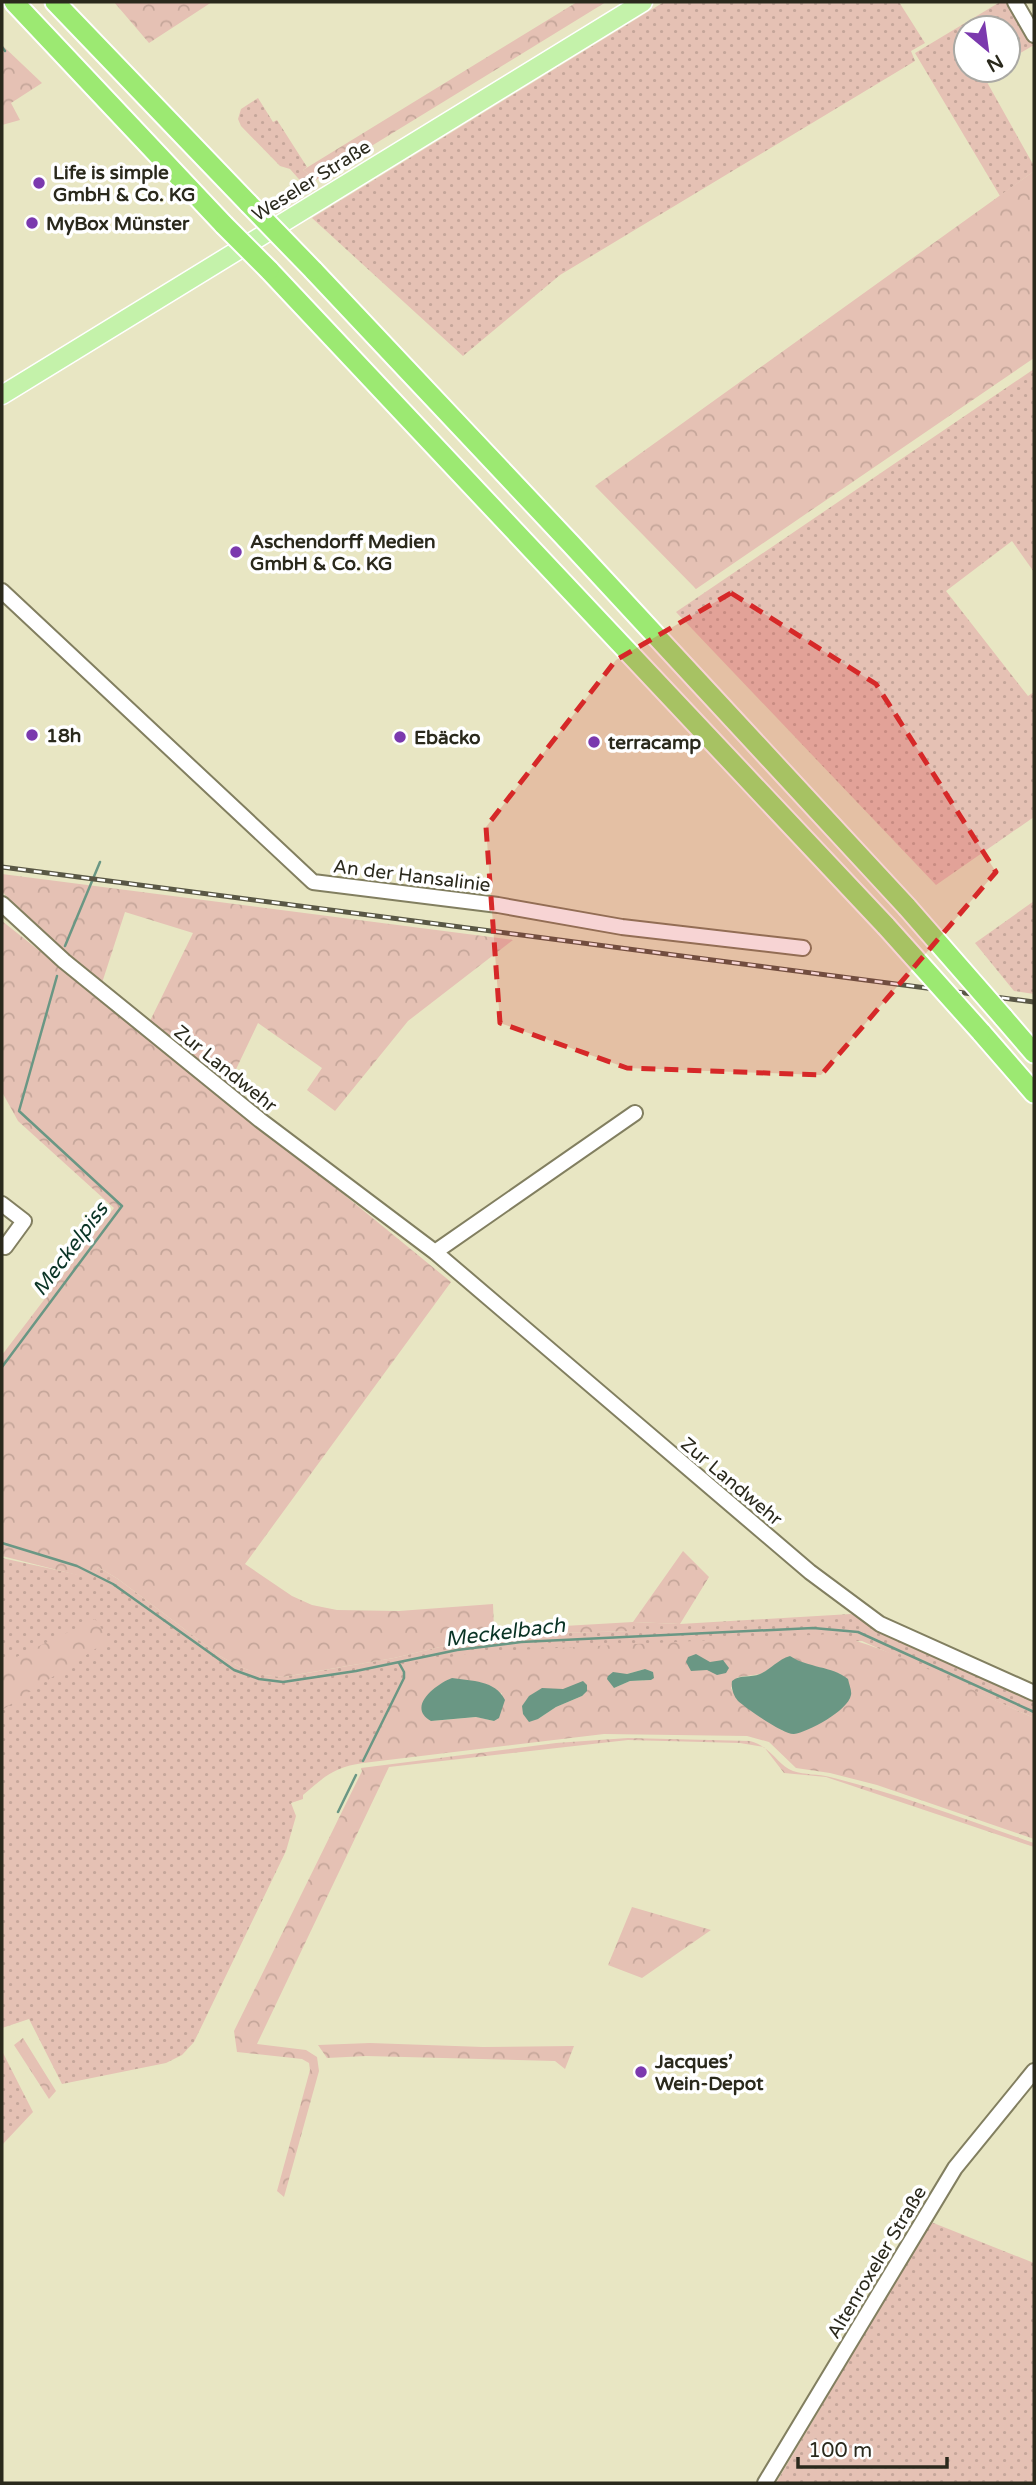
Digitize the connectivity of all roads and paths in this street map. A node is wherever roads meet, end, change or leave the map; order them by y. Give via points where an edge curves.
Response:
1 (14, 2) edge
2 (55, 2) edge
3 (643, 2) edge
4 (1015, 2) edge
5 (1034, 35) edge
6 (2, 395) edge
7 (2, 591) edge
8 (2, 904) edge
9 (803, 948) dead end
10 (1034, 1053) edge
11 (1034, 1093) edge
12 (635, 1113) dead end
13 (2, 1204) edge
14 (5, 1247) dead end
15 (435, 1252) junction
16 (1034, 1693) edge
17 (1034, 2071) edge
18 (765, 2483) edge

1 - 11 highway, bridge via 886,926
2 - 10 highway, bridge via 572,544 907,907
3 - 6 main road, Weseler Straße
4 - 5 street
7 - 9 street, An der Hansalinie via 313,882
8 - 15 street, Zur Landwehr via 64,961 260,1120
12 - 15 street
13 - 14 street via 24,1221
15 - 16 street, Zur Landwehr via 810,1572 880,1624
17 - 18 street, Altenroxeler Straße via 955,2168

